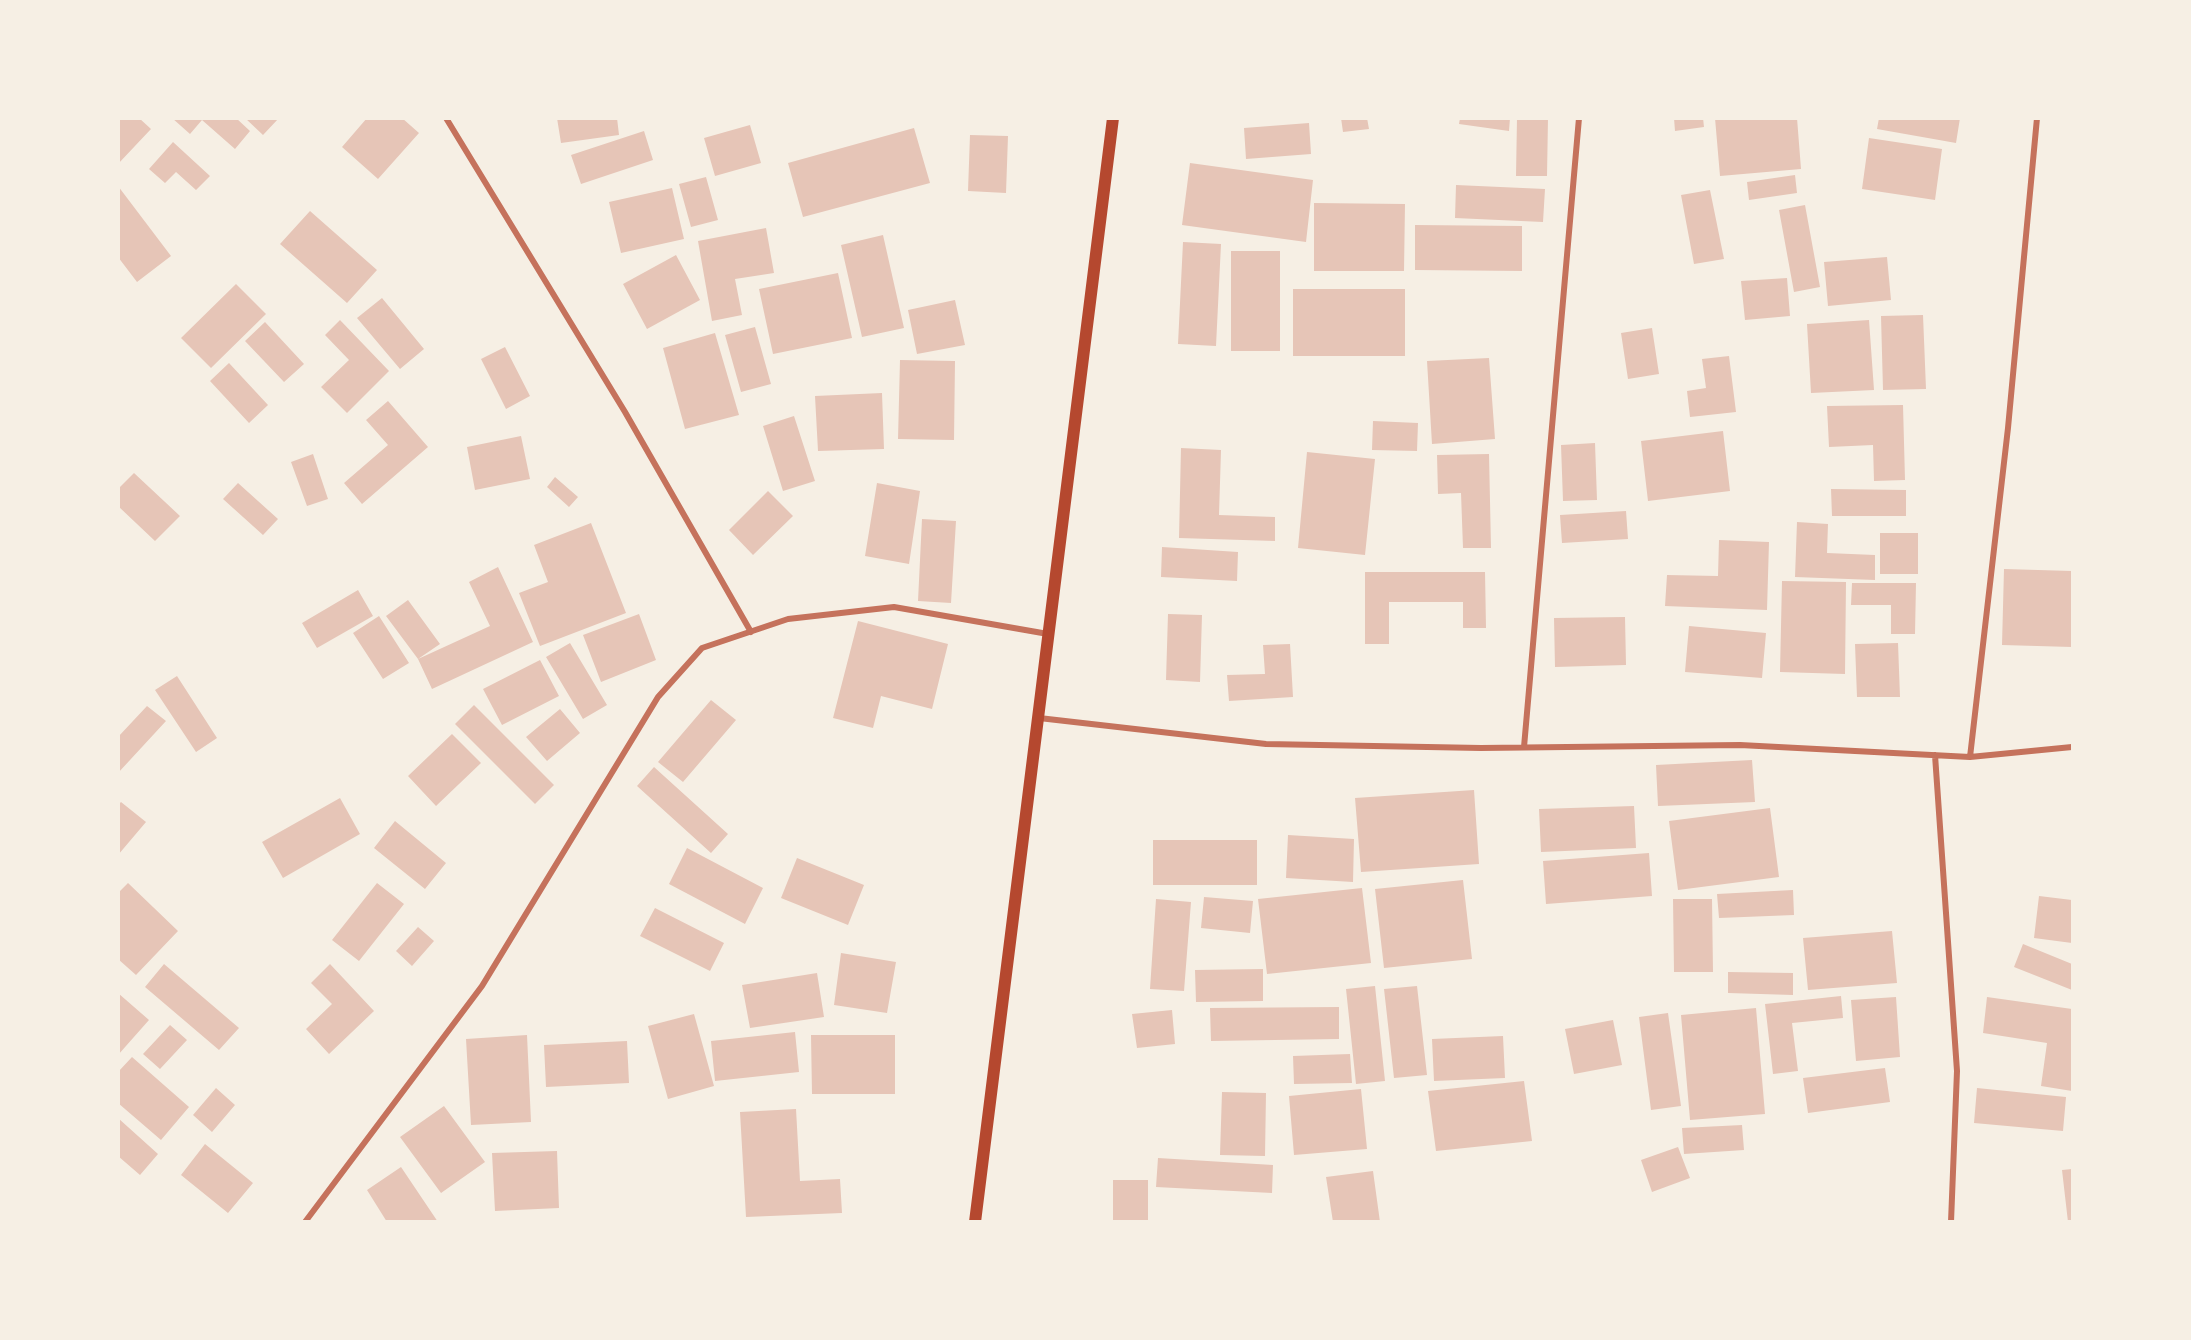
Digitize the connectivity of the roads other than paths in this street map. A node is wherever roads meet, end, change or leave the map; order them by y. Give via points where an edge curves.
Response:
1 (446, 118) edge
2 (1113, 118) edge
3 (1579, 118) edge
4 (2037, 118) edge
5 (751, 632) junction
6 (1048, 634) junction
7 (1038, 717) junction
8 (1524, 747) junction
9 (2073, 747) edge
10 (1935, 755) junction
11 (1970, 757) junction
12 (304, 1221) edge
13 (975, 1221) edge
14 (1951, 1221) edge

1 - 5 street via 625,412
2 - 6 main road
3 - 8 street
4 - 11 street via 2008,428
5 - 6 street via 788,619 894,607
5 - 12 street via 702,648 658,697 482,986
6 - 7 main road
7 - 8 street via 1266,744
7 - 13 main road
8 - 10 street via 1740,745
9 - 11 street
10 - 11 street
10 - 14 street via 1957,1071

